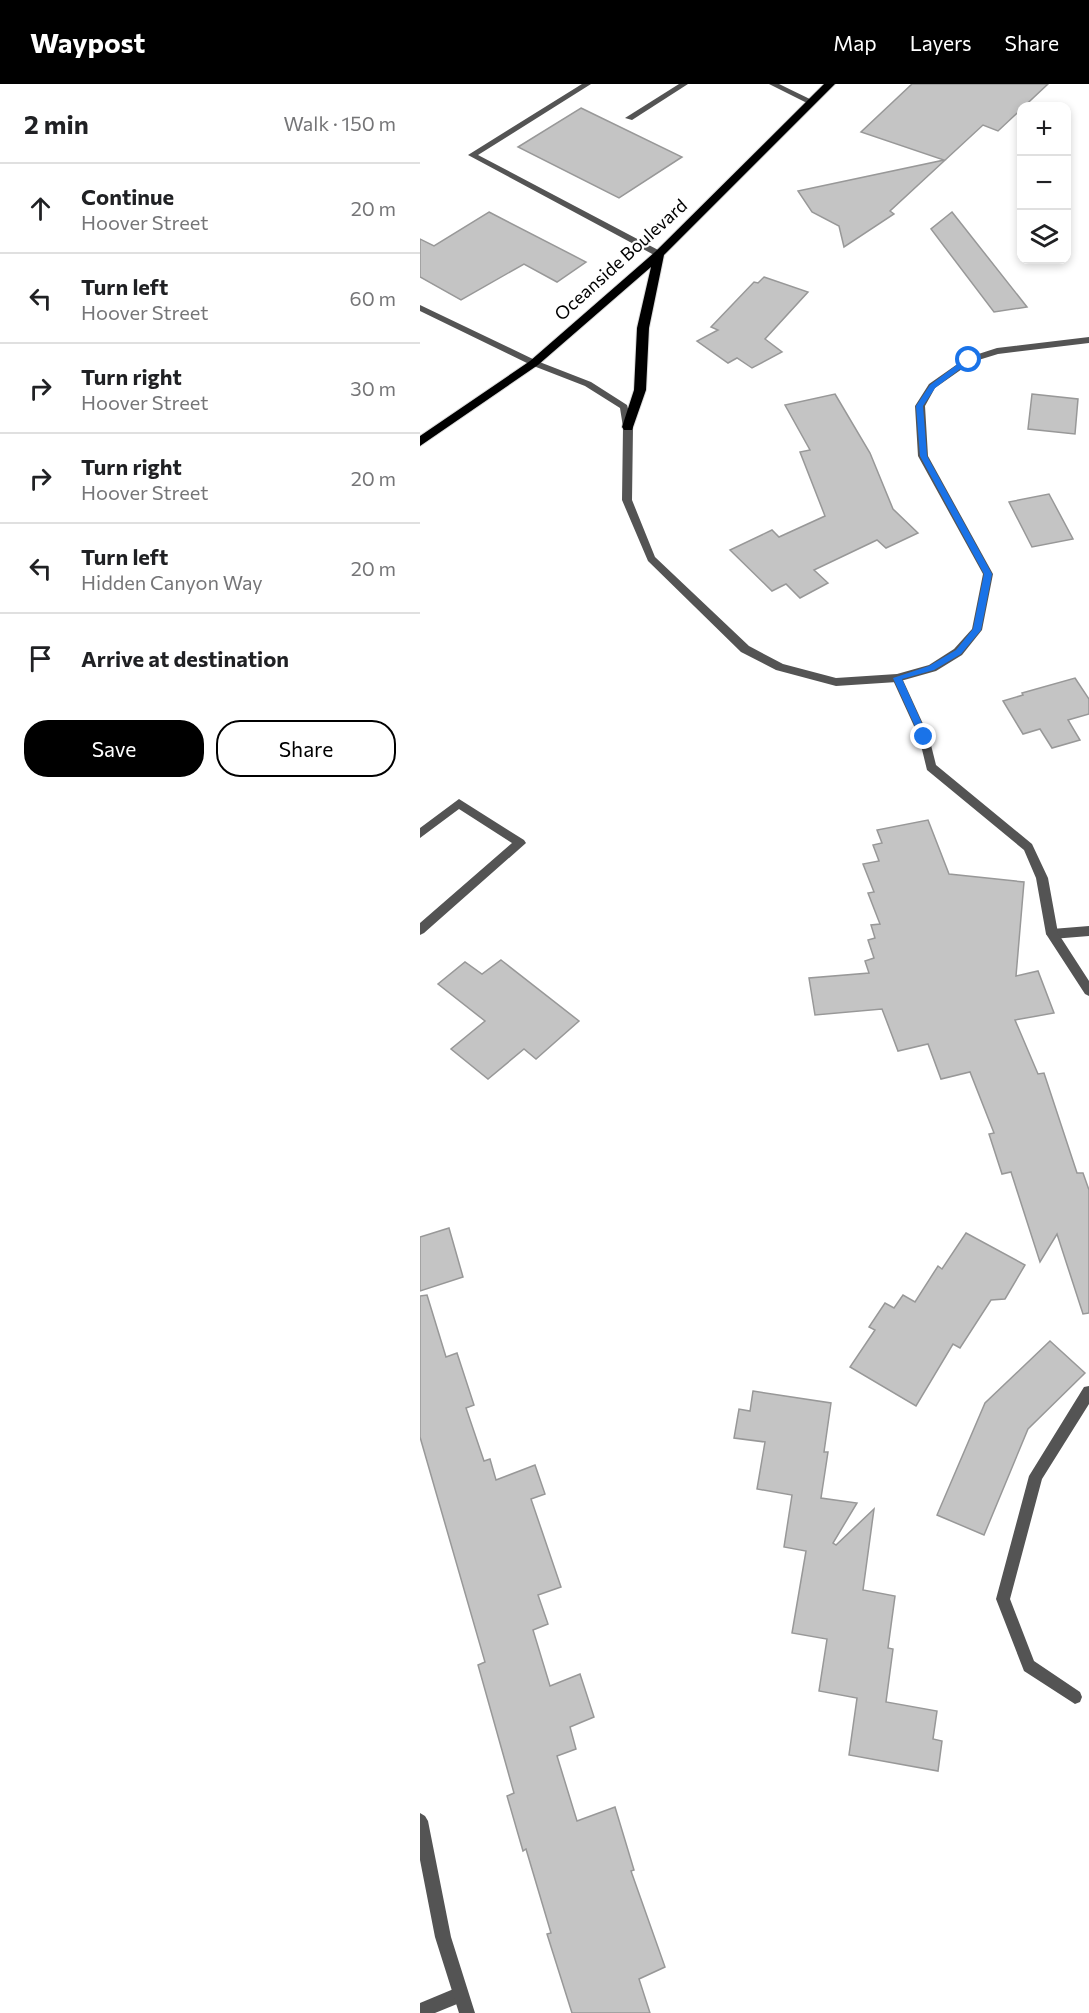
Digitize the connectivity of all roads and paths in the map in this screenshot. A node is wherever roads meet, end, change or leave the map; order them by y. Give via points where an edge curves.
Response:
1 (587, 84) edge
2 (684, 84) edge
3 (773, 84) edge
4 (830, 84) edge
5 (812, 102) junction
6 (629, 118) dead end
7 (659, 254) junction
8 (420, 308) edge
9 (1089, 340) edge
10 (534, 363) junction
11 (628, 427) junction
12 (420, 442) edge
13 (897, 678) junction
14 (420, 834) edge
15 (420, 930) edge
16 (1089, 931) edge
17 (1052, 934) junction
18 (1089, 991) edge
19 (1089, 1392) edge
20 (1075, 1697) dead end
21 (420, 1821) edge
22 (443, 1937) junction
23 (456, 1996) junction
24 (420, 2011) edge
25 (459, 2013) edge
26 (467, 2013) edge

1 - 7 street via 472,155
2 - 6 street
3 - 5 street
4 - 5 main road, Oceanside Boulevard
5 - 7 main road, Oceanside Boulevard
7 - 10 main road, Oceanside Boulevard
7 - 11 main road via 643,328 640,390
8 - 10 street
9 - 13 street via 997,351 969,360 932,386 920,406 923,456 988,574 977,630 958,652 932,668
10 - 11 street via 588,384 624,407
10 - 12 main road, Oceanside Boulevard
11 - 13 street via 627,500 651,559 745,649 780,667 836,682
13 - 17 street via 924,737 931,767 1028,847 1042,878
14 - 15 street via 459,803 520,843
16 - 17 street
17 - 18 street
19 - 20 street via 1036,1476 1003,1599 1029,1666
21 - 22 street
22 - 23 street
22 - 26 street
23 - 24 street
23 - 25 street

